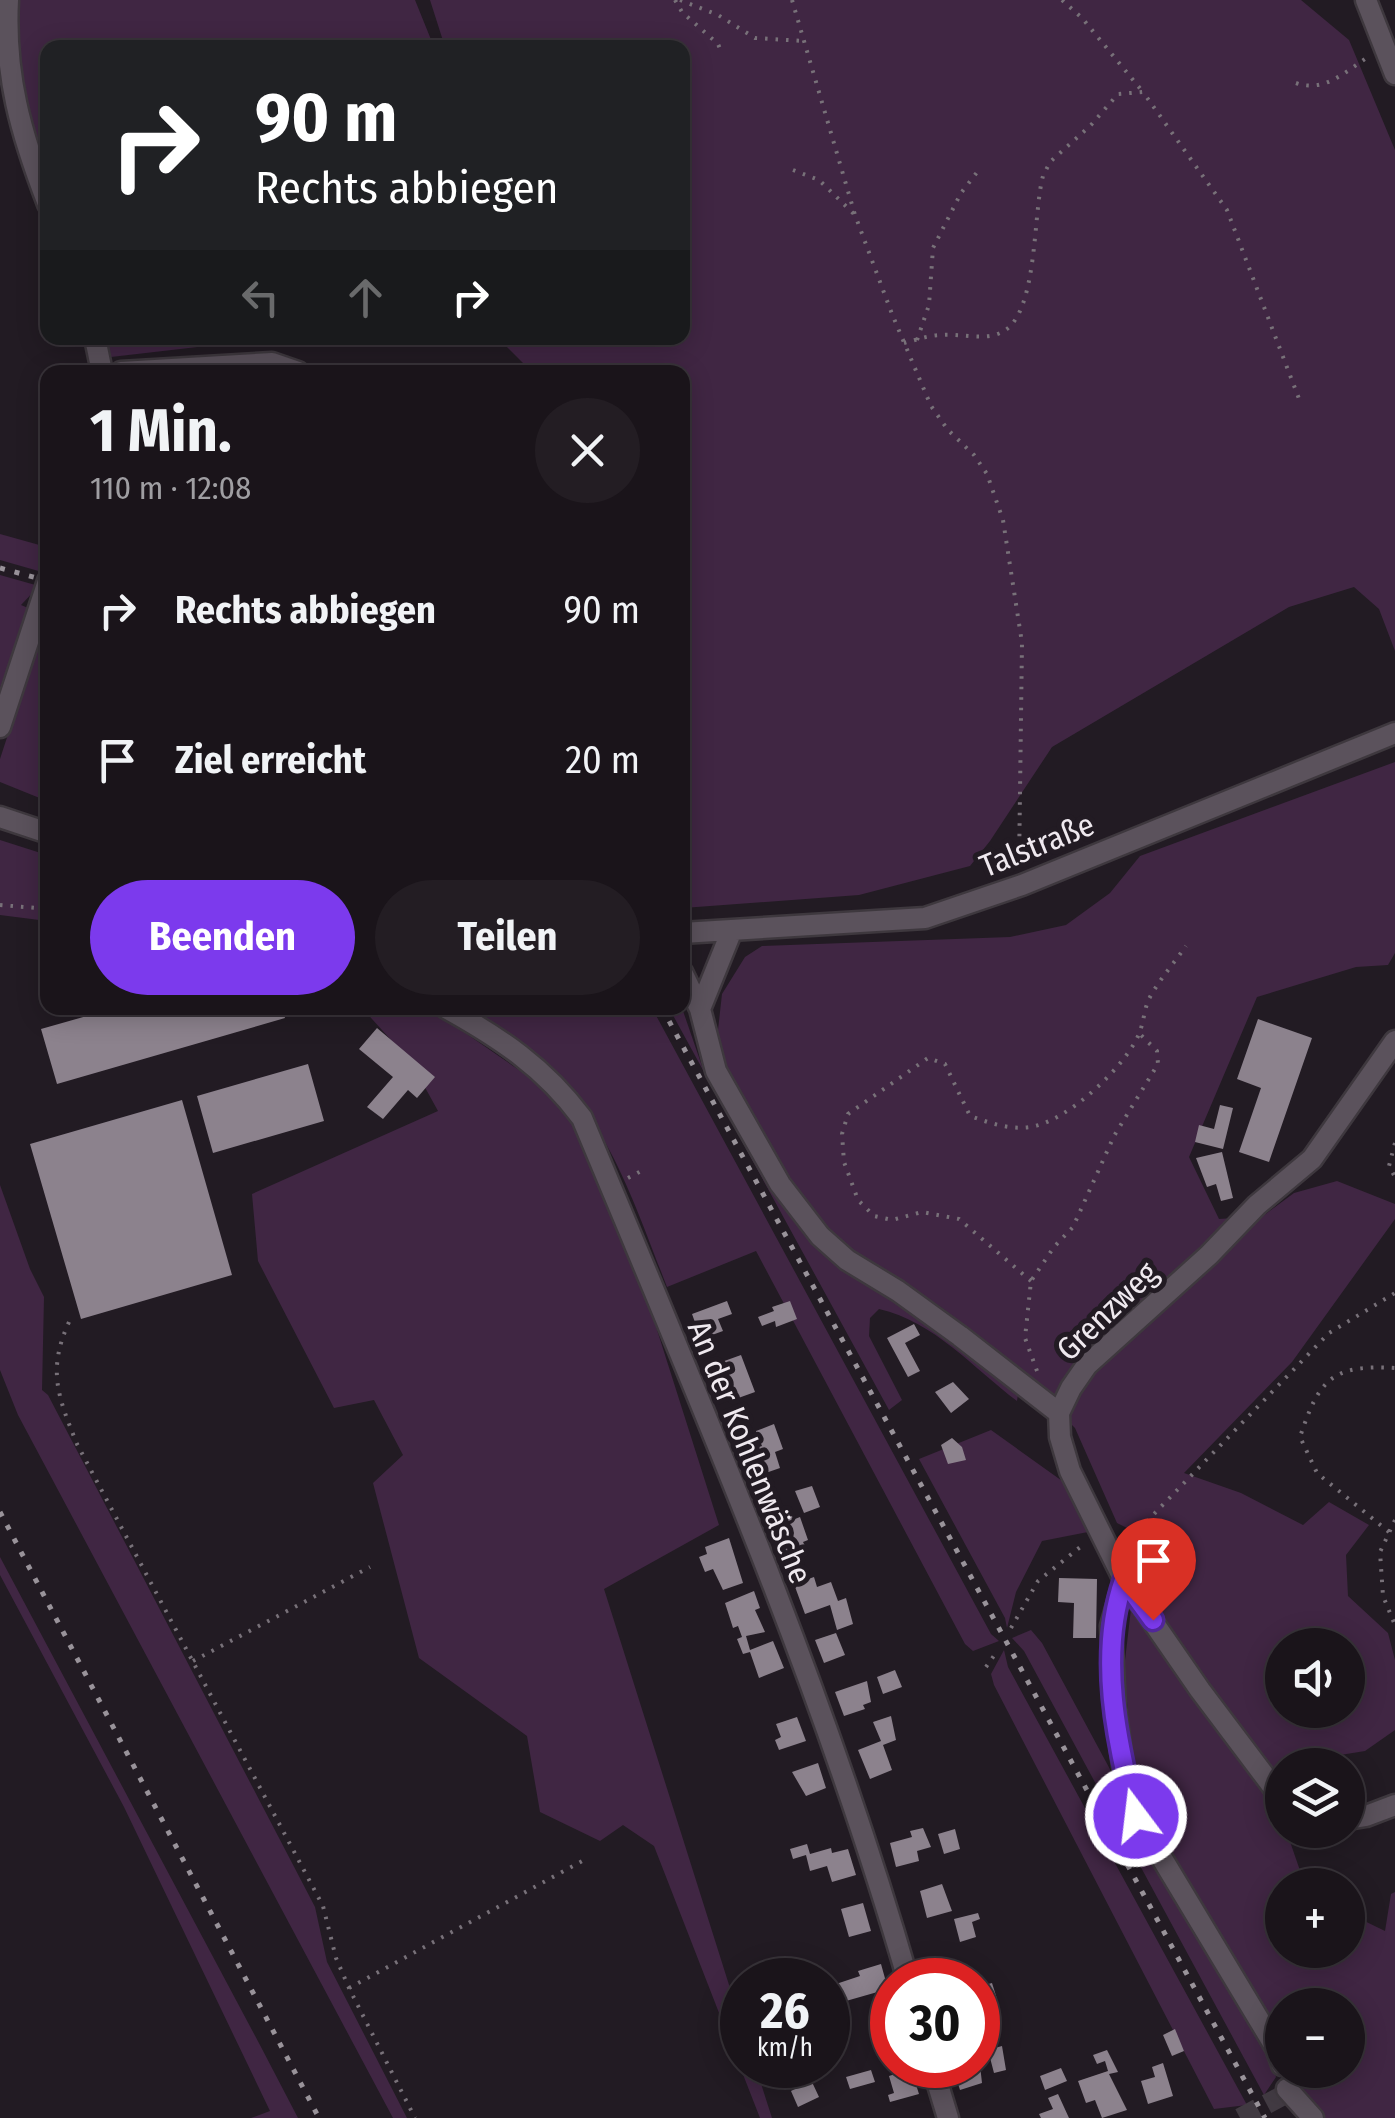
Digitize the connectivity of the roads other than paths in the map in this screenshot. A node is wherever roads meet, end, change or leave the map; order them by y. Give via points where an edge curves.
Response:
1 (8, 0) edge
2 (1366, 0) edge
3 (1390, 43) edge
4 (1395, 74) edge
5 (40, 183) edge
6 (238, 365) edge
7 (278, 365) edge
8 (40, 606) edge
9 (0, 727) edge
10 (1395, 733) edge
11 (0, 816) edge
12 (40, 829) edge
13 (732, 930) junction
14 (690, 932) edge
15 (690, 988) edge
16 (700, 1009) junction
17 (457, 1015) edge
18 (1395, 1041) edge
19 (1059, 1413) junction
20 (1124, 1580) junction
21 (1265, 1776) edge
22 (1392, 1806) edge
23 (1365, 1814) edge
24 (1395, 1828) edge
25 (902, 1958) edge
26 (1265, 2030) edge
27 (939, 2088) edge
28 (1290, 2088) edge
29 (948, 2118) edge
30 (1313, 2118) edge

1 - 5 street via 8,70
2 - 3 street
3 - 4 street
6 - 7 street
8 - 9 street
10 - 13 street, Talstraße via 925,918
11 - 12 street
13 - 14 street, Talstraße
13 - 16 street
15 - 16 street
16 - 19 street via 716,1072 780,1184 820,1236
17 - 25 street, An der Kohlenwäsche via 524,1056 582,1118 822,1718
18 - 19 street, Grenzweg via 1312,1159 1087,1365
19 - 20 street, Grenzweg via 1070,1471
20 - 21 street, Grenzweg
20 - 26 street via 1111,1626 1115,1707 1136,1816
22 - 23 street
22 - 24 street
27 - 29 street
28 - 30 street

